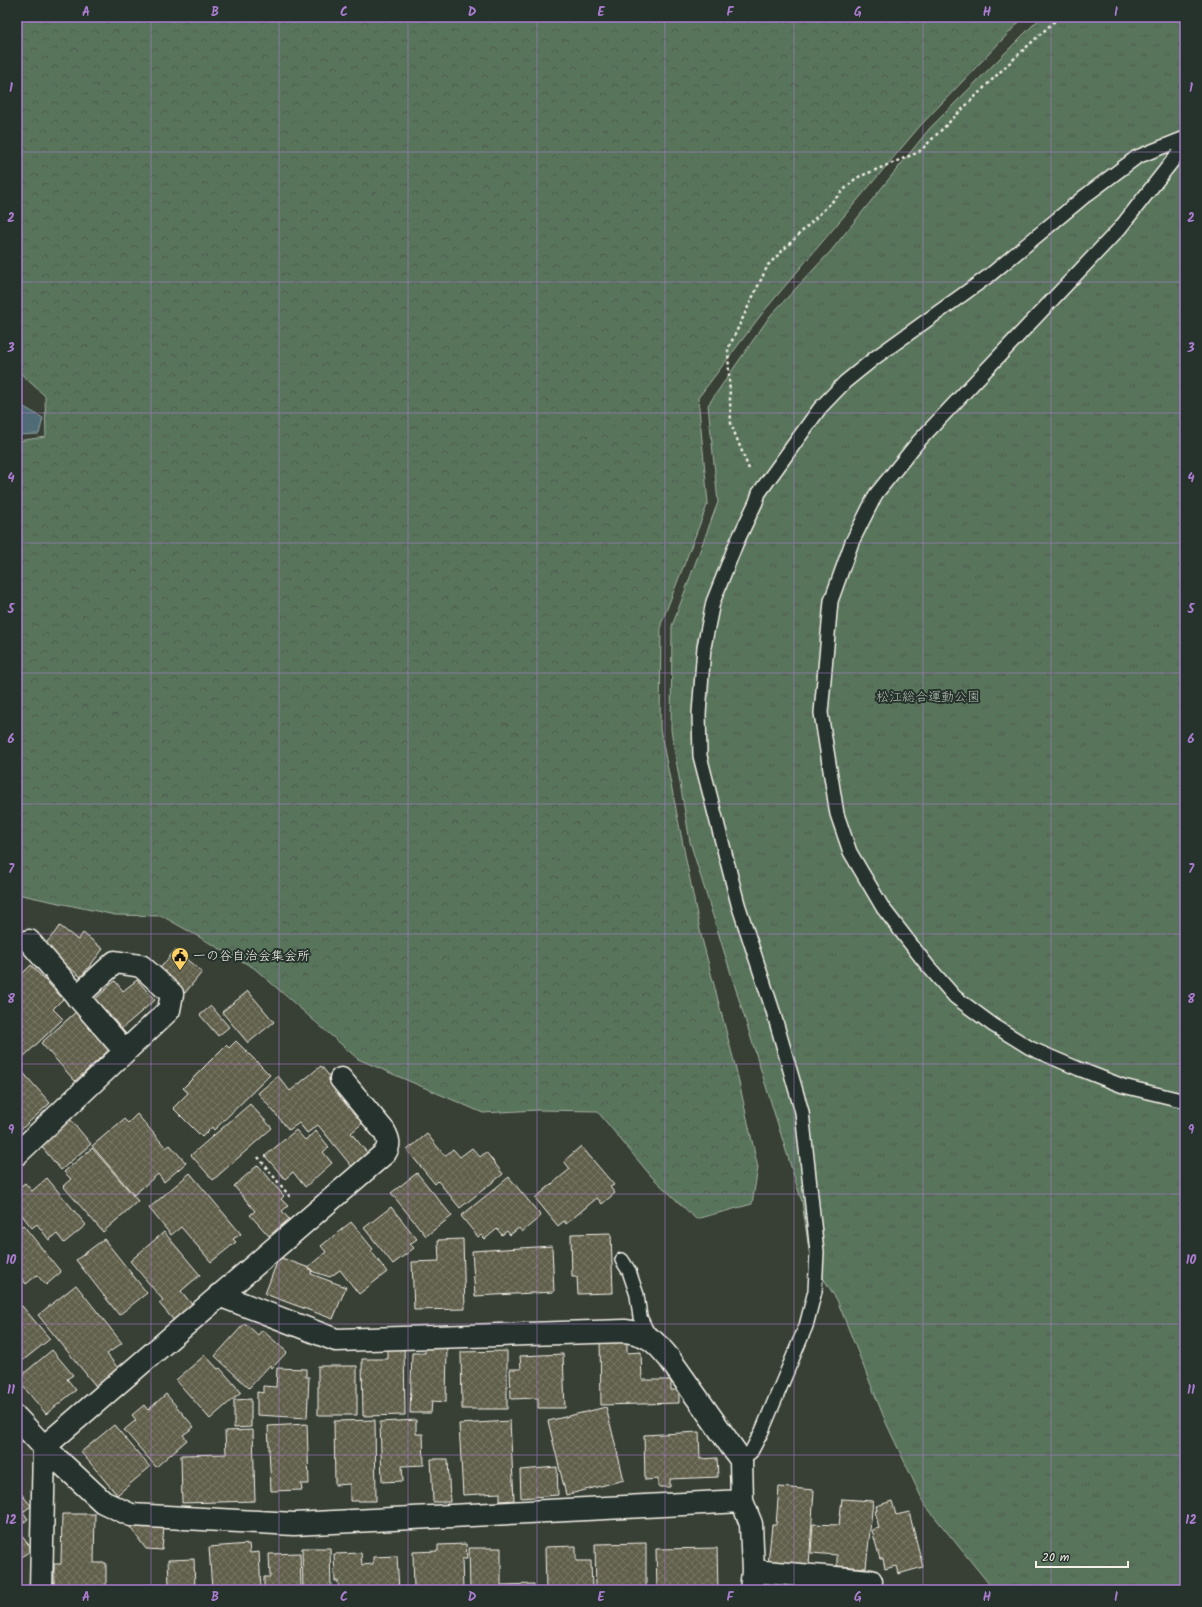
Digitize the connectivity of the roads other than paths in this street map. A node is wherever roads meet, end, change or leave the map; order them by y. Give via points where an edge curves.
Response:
1 (1185, 138) edge
2 (1185, 145) edge
3 (29, 941) dead end
4 (77, 997) junction
5 (117, 1042) dead end
6 (341, 1079) dead end
7 (1185, 1101) edge
8 (17, 1154) edge
9 (622, 1260) dead end
10 (219, 1296) junction
11 (650, 1338) junction
12 (17, 1418) edge
13 (44, 1447) junction
14 (741, 1460) junction
15 (742, 1501) junction
16 (752, 1581) edge
17 (871, 1581) dead end
18 (41, 1590) edge

1 - 14 lane via 1137,157 990,275 845,382 820,408 759,493 713,602 704,647 699,714 700,756 738,904 802,1112 817,1252 815,1291 806,1326 762,1431 751,1452
2 - 7 lane via 1120,228 918,442 876,494 852,542 831,601 821,713 837,814 850,852 883,908 927,966 955,996 993,1025 1030,1048 1123,1086
3 - 4 street
4 - 5 street
4 - 8 street via 115,962 141,966 172,994 169,1010
6 - 10 street via 384,1131 389,1139 389,1147 385,1154
9 - 11 lane via 629,1271 640,1317
10 - 11 street via 336,1340 625,1331
10 - 13 street
11 - 14 street via 669,1358
12 - 13 street
13 - 15 street via 103,1502 131,1515 294,1524
13 - 18 street
14 - 15 street
15 - 16 street via 751,1524
16 - 17 street

